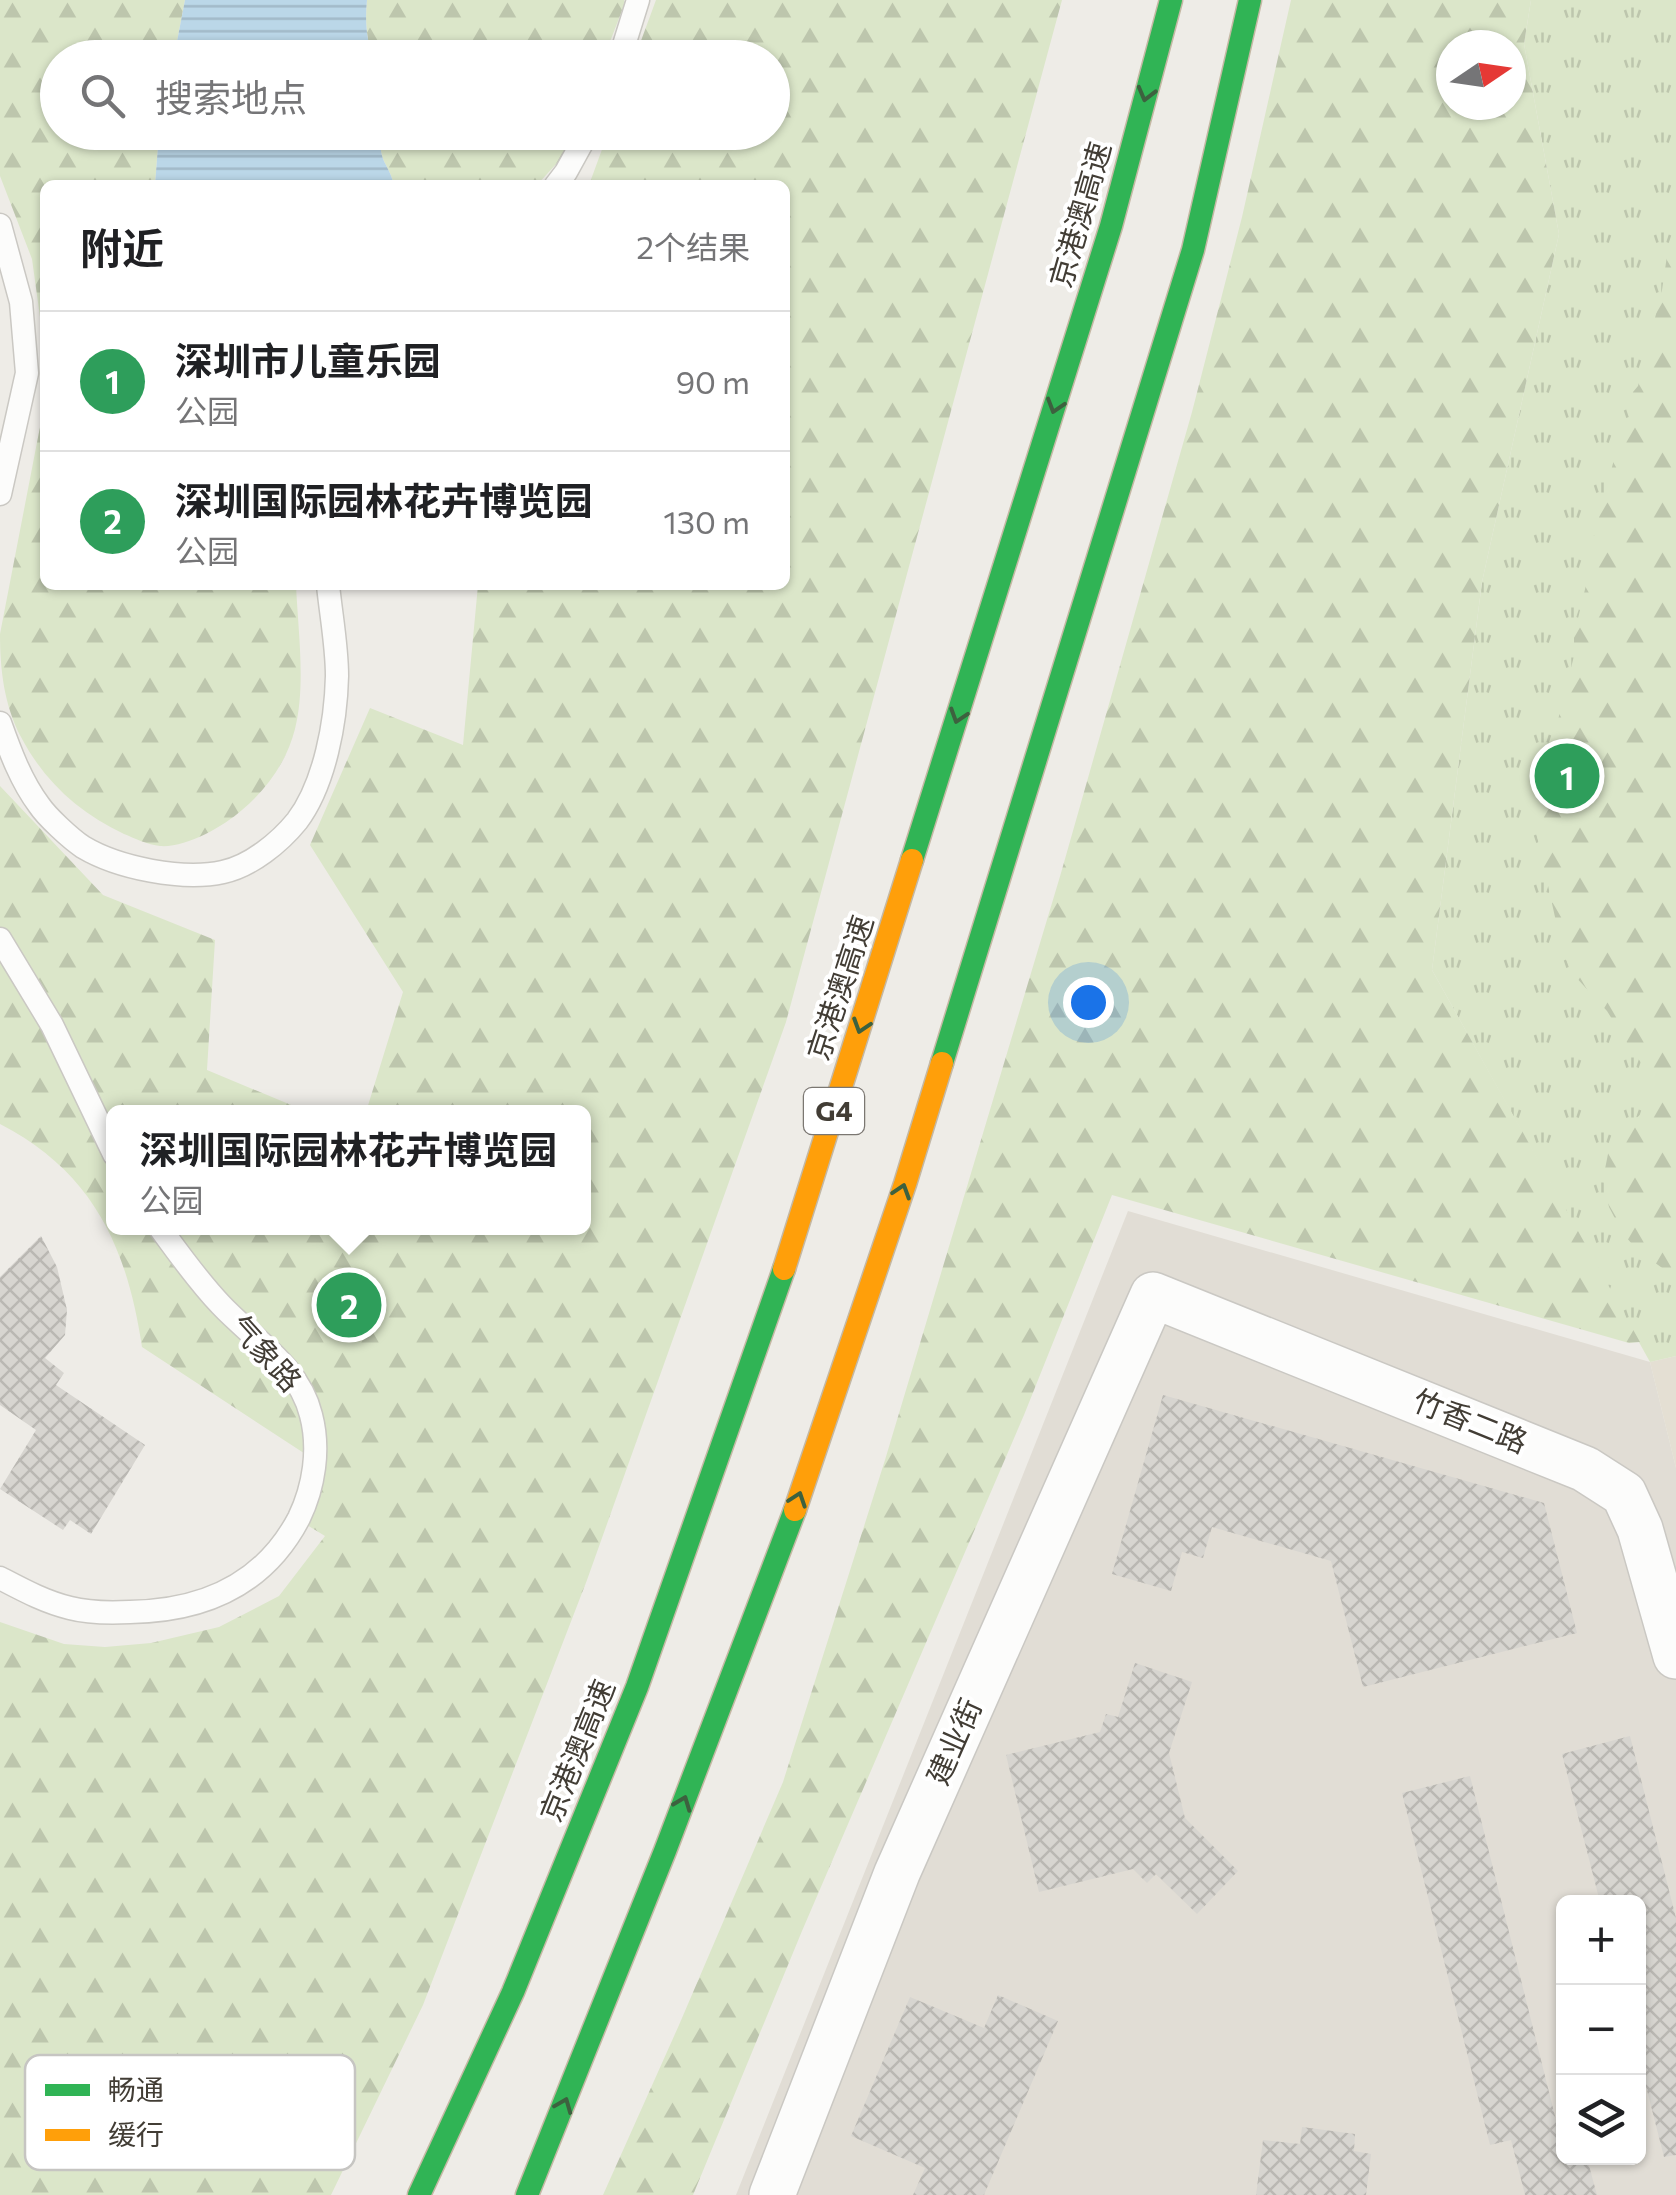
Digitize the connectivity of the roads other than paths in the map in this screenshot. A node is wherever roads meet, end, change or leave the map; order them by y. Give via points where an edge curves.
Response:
1 (638, 0) edge
2 (1171, 0) edge
3 (1250, 0) edge
4 (626, 40) edge
5 (578, 150) edge
6 (560, 180) edge
7 (0, 225) edge
8 (4, 467) edge
9 (0, 494) edge
10 (328, 590) edge
11 (0, 723) edge
12 (0, 939) edge
13 (106, 1137) edge
14 (165, 1235) edge
15 (1153, 1296) joint
16 (0, 1578) edge
17 (1676, 1656) edge
18 (419, 2195) edge
19 (527, 2195) edge
20 (772, 2195) edge

1 - 4 lane
2 -> 18 highway, 京港澳高速 / G4 via 1112,226 777,1290 637,1687 513,1992
19 -> 3 highway via 790,1524 905,1184 1193,250
5 - 6 lane
7 - 8 lane via 21,302 27,373
8 - 9 lane
10 - 11 lane via 337,675 321,774 298,819 268,851 225,872 127,866 82,846 40,806
12 - 13 lane via 52,1025
14 - 16 lane, 气象路 via 302,1390 314,1442 307,1501 264,1567 236,1587 164,1612 71,1609
15 - 17 street, 竹香二路 via 1585,1469 1624,1494
15 - 20 street, 建业街 via 897,1873

